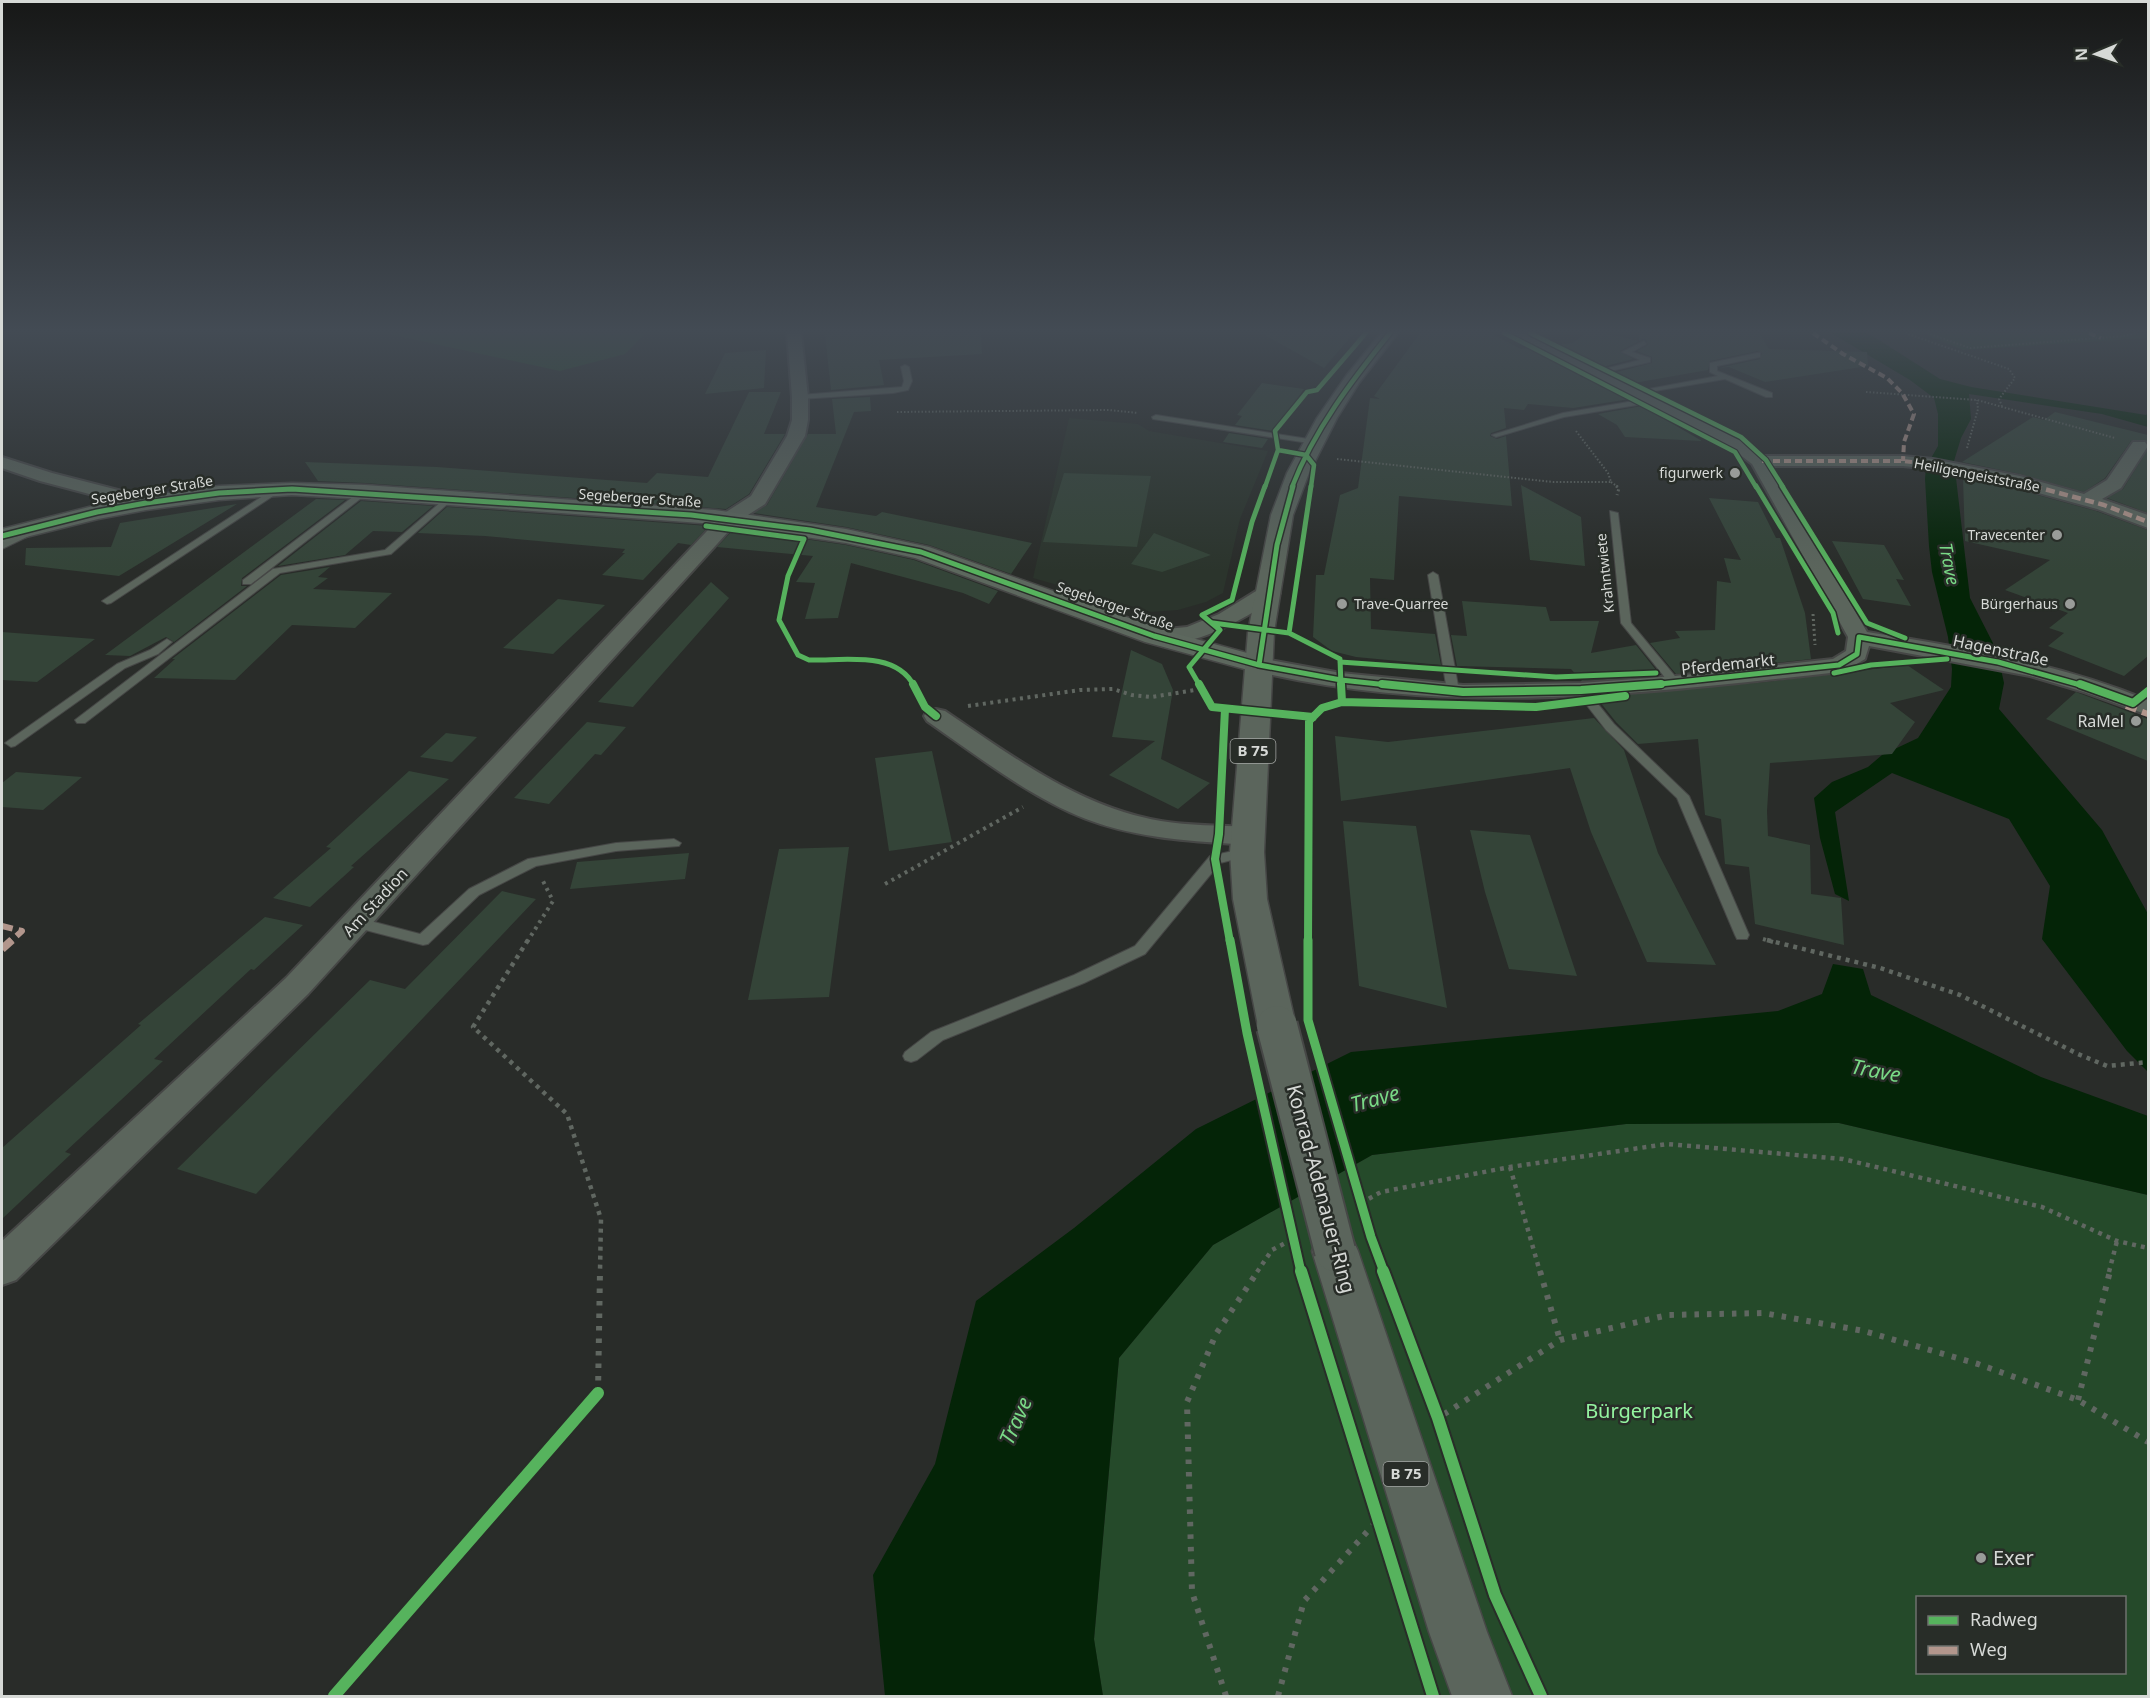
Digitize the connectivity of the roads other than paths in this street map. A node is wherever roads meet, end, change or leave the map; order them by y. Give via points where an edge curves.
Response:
1 (800, 412) edge
2 (1331, 412) edge
3 (1575, 412) edge
4 (1677, 412) edge
5 (1156, 417) road end
6 (1496, 435) dead end
7 (2139, 446) road end
8 (1310, 449) junction
9 (1759, 461) junction
10 (2, 462) edge
11 (271, 491) junction
12 (365, 492) junction
13 (449, 498) junction
14 (2086, 500) junction
15 (146, 502) junction
16 (1613, 513) dead end
17 (730, 518) junction
18 (2148, 522) edge
19 (51, 523) junction
20 (2, 536) edge
21 (2, 546) edge
22 (166, 554) dead end
23 (1433, 575) dead end
24 (1269, 593) junction
25 (107, 601) dead end
26 (1154, 636) junction
27 (1859, 637) junction
28 (1259, 666) junction
29 (1675, 683) junction
30 (1581, 690) junction
31 (1453, 691) junction
32 (2143, 701) edge
33 (936, 716) dead end
34 (81, 720) dead end
35 (12, 743) dead end
36 (674, 843) dead end
37 (1247, 844) junction
38 (355, 922) junction
39 (1742, 935) road end
40 (911, 1056) dead end
41 (2, 1267) edge
42 (1482, 1696) edge

1 - 17 street, Am Stadion via 796,436 758,500
2 - 8 main road, B 75
3 - 6 lane
4 - 9 street via 1732,440
5 - 8 lane
7 - 14 street via 2114,484
8 - 24 main road, B 75 via 1282,515
9 - 14 street, Heiligengeiststraße via 1904,461 2020,482
9 - 27 street
10 - 15 street
11 - 12 main road, Segeberger Straße
11 - 15 main road, Segeberger Straße
11 - 22 lane
11 - 25 lane
12 - 13 main road, Segeberger Straße
12 - 35 lane via 154,652 121,666
13 - 17 main road, Segeberger Straße
13 - 34 lane via 388,552 277,571
14 - 18 street, Heiligengeiststraße
15 - 19 main road, Segeberger Straße
16 - 29 lane, Krahntwiete via 1626,623
17 - 26 main road, Segeberger Straße via 921,552
17 - 38 street, Am Stadion
19 - 20 main road, Segeberger Straße
19 - 21 lane
23 - 31 lane
24 - 26 street via 1227,619 1191,633
24 - 28 main road, B 75
26 - 28 main road, Segeberger Straße
27 - 29 street, Pferdemarkt via 1857,654 1839,665
27 - 32 street, Hagenstraße via 2008,666
28 - 31 street, Pferdemarkt via 1341,680
28 - 37 main road, Konrad-Adenauer-Ring / B 75
29 - 30 street, Pferdemarkt
30 - 31 street, Pferdemarkt
30 - 39 lane via 1610,727 1683,796
33 - 37 street via 1027,778 1096,813 1161,830
36 - 38 lane via 616,847 533,862 474,892 423,940
37 - 40 lane via 1215,859 1140,950 937,1036
37 - 42 main road, Konrad-Adenauer-Ring / B 75, bridge via 1250,899 1277,1026 1335,1251
38 - 41 street, Am Stadion via 297,986

